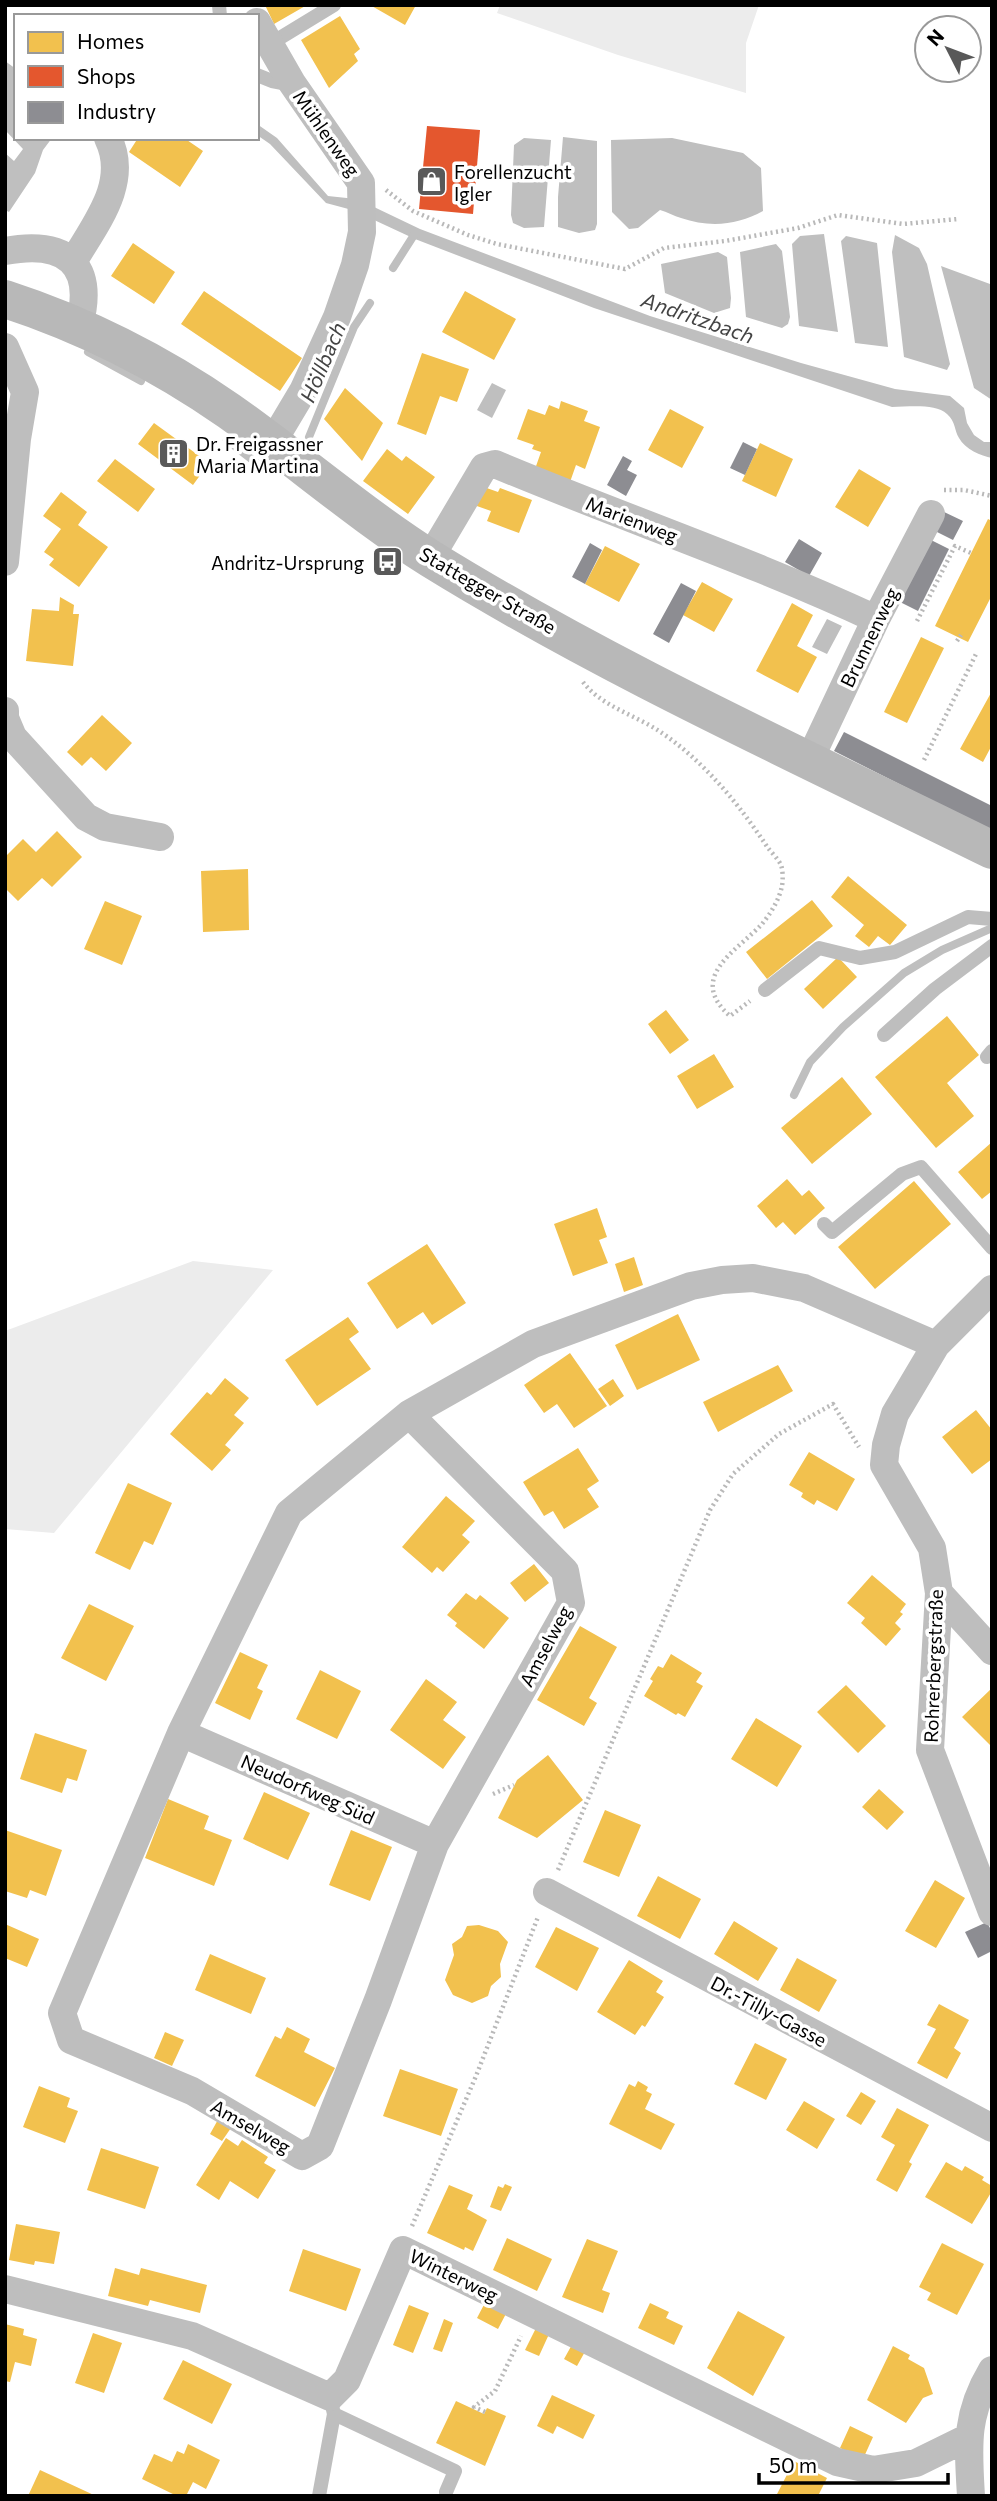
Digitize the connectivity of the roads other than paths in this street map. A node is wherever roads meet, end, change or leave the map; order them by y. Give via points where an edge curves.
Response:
1 (334, 5) edge
2 (263, 33) edge
3 (259, 76) edge
4 (294, 86) junction
5 (109, 140) edge
6 (5, 251) edge
7 (73, 262) junction
8 (5, 299) edge
9 (79, 326) junction
10 (5, 347) edge
11 (272, 443) junction
12 (931, 513) road end
13 (430, 558) junction
14 (5, 562) edge
15 (876, 619) junction
16 (5, 711) edge
17 (809, 761) junction
18 (160, 836) dead end
19 (992, 850) edge
20 (992, 919) edge
21 (992, 946) edge
22 (765, 990) road end
23 (884, 1035) dead end
24 (824, 1224) dead end
25 (992, 1248) edge
26 (992, 1289) edge
27 (936, 1345) junction
28 (409, 1414) junction
29 (939, 1592) junction
30 (992, 1651) edge
31 (181, 1733) junction
32 (435, 1844) junction
33 (547, 1892) road end
34 (992, 1912) edge
35 (992, 2128) edge
36 (5, 2289) edge
37 (992, 2370) edge
38 (332, 2405) junction
39 (969, 2437) junction
40 (446, 2493) dead end
41 (319, 2496) edge
42 (971, 2496) edge

1 - 2 lane
2 - 4 street, Mühlenweg
3 - 4 lane
4 - 11 street, Mühlenweg via 361,183 362,232 337,317 303,391
5 - 7 street via 116,167 115,186
6 - 7 street via 33,247 68,256
7 - 9 street via 82,280
8 - 9 main road, Stattegger Straße
9 - 11 main road, Stattegger Straße via 192,387
10 - 14 street via 25,392
11 - 13 main road, Stattegger Straße
12 - 15 street, Brunnenweg
13 - 15 street, Marienweg via 484,467 495,464
13 - 17 main road, Stattegger Straße via 585,646
15 - 17 street, Brunnenweg
16 - 18 street via 13,737 86,817 105,827
17 - 19 main road, Stattegger Straße
20 - 22 lane via 968,917 895,953 860,958 819,948
21 - 23 lane
24 - 25 lane via 832,1233 902,1174 921,1167
26 - 27 street
27 - 28 street, Amselweg via 804,1289 752,1278 722,1280 691,1286 533,1344
27 - 29 street, Rohrerbergstraße via 895,1414 884,1465 932,1548
28 - 31 street, Amselweg via 289,1513
28 - 32 street, Amselweg via 565,1571 571,1603
29 - 30 street
29 - 34 street, Rohrerbergstraße via 930,1750
31 - 32 street, Neudorfweg Süd
31 - 32 street, Amselweg via 62,2013 71,2040 192,2091 302,2156 320,2146
33 - 35 street, Dr.-Tilly-Gasse
36 - 38 street via 192,2336
37 - 39 street via 974,2402
38 - 39 street, Winterweg via 402,2250 837,2462 873,2470 916,2463
38 - 40 lane via 455,2472
38 - 41 lane
39 - 42 street

